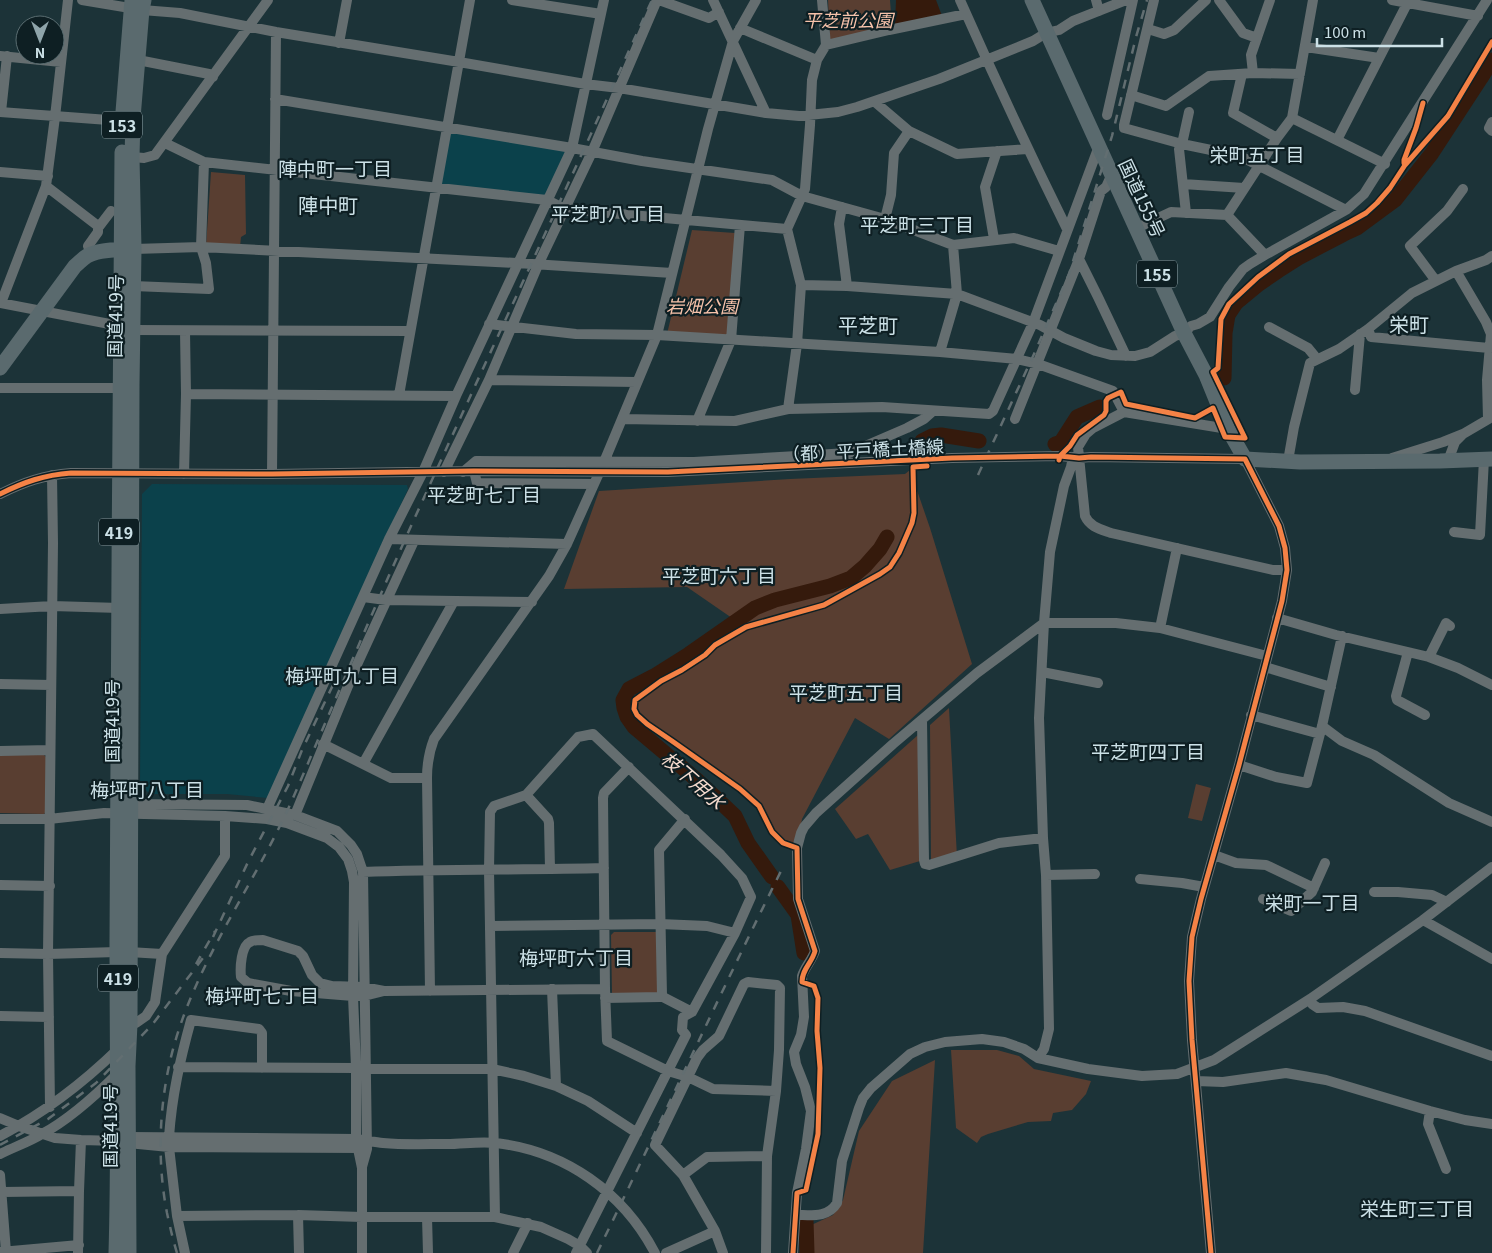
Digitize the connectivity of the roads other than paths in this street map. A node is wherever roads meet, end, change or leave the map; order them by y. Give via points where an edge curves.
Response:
1 (68, 0) edge
2 (82, 0) edge
3 (268, 0) edge
4 (347, 0) edge
5 (470, 0) edge
6 (512, 0) edge
7 (604, 0) edge
8 (658, 0) edge
9 (713, 0) edge
10 (756, 0) edge
11 (822, 0) edge
12 (960, 0) edge
13 (1032, 0) edge
14 (1096, 0) edge
15 (1126, 0) edge
16 (1133, 0) edge
17 (1154, 0) edge
18 (1206, 0) edge
19 (1219, 0) edge
20 (1270, 0) edge
21 (1314, 0) edge
22 (1392, 0) edge
23 (1487, 0) edge
24 (1408, 2) edge
25 (138, 4) edge
26 (1099, 11) junction
27 (719, 12) junction
28 (600, 14) junction
29 (966, 14) junction
30 (1478, 16) junction
31 (65, 23) edge
32 (248, 27) junction
33 (740, 28) junction
34 (1148, 29) junction
35 (276, 32) junction
36 (1046, 33) junction
37 (1257, 38) junction
38 (733, 42) junction
39 (340, 43) junction
40 (826, 46) junction
41 (1306, 47) junction
42 (4, 56) edge
43 (1380, 58) junction
44 (988, 59) junction
45 (138, 60) junction
46 (817, 60) junction
47 (459, 62) junction
48 (60, 65) edge
49 (1253, 73) junction
50 (1242, 74) junction
51 (1300, 74) junction
52 (213, 77) junction
53 (584, 84) junction
54 (619, 88) junction
55 (1131, 96) junction
56 (275, 98) junction
57 (875, 102) junction
58 (715, 105) junction
59 (0, 112) edge
60 (1189, 112) dead end
61 (766, 113) junction
62 (810, 115) junction
63 (1107, 115) dead end
64 (55, 117) junction
65 (1292, 118) junction
66 (122, 121) junction
67 (1492, 122) edge
68 (447, 127) junction
69 (909, 131) junction
70 (1492, 131) edge
71 (1277, 138) junction
72 (1337, 140) junction
73 (165, 143) junction
74 (1182, 144) junction
75 (1099, 146) junction
76 (572, 148) junction
77 (1028, 148) junction
78 (997, 151) junction
79 (592, 152) junction
80 (132, 157) junction
81 (204, 162) junction
82 (1385, 164) junction
83 (1260, 166) junction
84 (699, 169) junction
85 (275, 171) junction
86 (0, 172) edge
87 (1111, 176) junction
88 (47, 181) junction
89 (1184, 184) junction
90 (436, 188) junction
91 (1244, 188) junction
92 (1463, 189) dead end
93 (802, 196) junction
94 (547, 200) junction
95 (842, 207) junction
96 (565, 209) junction
97 (1346, 210) junction
98 (111, 211) dead end
99 (1186, 213) junction
100 (1227, 215) junction
101 (885, 219) junction
102 (686, 220) junction
103 (740, 225) junction
104 (98, 228) junction
105 (1137, 228) junction
106 (788, 229) junction
107 (1067, 229) junction
108 (994, 239) junction
109 (953, 245) junction
110 (202, 247) junction
111 (127, 249) junction
112 (274, 251) junction
113 (1060, 251) junction
114 (91, 254) junction
115 (1265, 255) junction
116 (1492, 256) edge
117 (424, 258) junction
118 (1079, 259) junction
119 (518, 263) junction
120 (538, 265) junction
121 (1456, 271) junction
122 (672, 274) junction
123 (1436, 282) junction
124 (800, 285) junction
125 (133, 286) junction
126 (847, 286) junction
127 (957, 294) junction
128 (0, 303) edge
129 (42, 311) junction
130 (1033, 323) junction
131 (489, 324) junction
132 (512, 326) junction
133 (1269, 327) dead end
134 (127, 328) junction
135 (1050, 330) junction
136 (185, 331) junction
137 (274, 331) junction
138 (410, 332) junction
139 (1364, 332) junction
140 (1184, 333) junction
141 (657, 335) junction
142 (731, 340) junction
143 (797, 344) junction
144 (1489, 348) junction
145 (940, 352) junction
146 (1126, 356) junction
147 (1017, 359) junction
148 (1317, 359) junction
149 (1038, 364) junction
150 (0, 368) edge
151 (489, 380) junction
152 (637, 382) junction
153 (0, 388) edge
154 (120, 388) junction
155 (1355, 390) dead end
156 (186, 394) junction
157 (272, 394) junction
158 (399, 395) junction
159 (456, 396) junction
160 (788, 409) junction
161 (933, 411) junction
162 (1124, 412) junction
163 (1490, 418) edge
164 (622, 419) junction
165 (1015, 419) dead end
166 (697, 421) junction
167 (1228, 429) junction
168 (1463, 434) junction
169 (1076, 458) junction
170 (1245, 459) junction
171 (1488, 459) edge
172 (1288, 461) junction
173 (1384, 461) junction
174 (1448, 461) junction
175 (604, 462) junction
176 (423, 472) junction
177 (444, 472) junction
178 (462, 472) junction
179 (479, 472) junction
180 (125, 473) junction
181 (184, 474) junction
182 (272, 474) junction
183 (52, 475) junction
184 (593, 484) junction
185 (0, 494) edge
186 (1454, 532) dead end
187 (389, 539) junction
188 (414, 541) junction
189 (566, 544) junction
190 (1177, 548) junction
191 (1286, 570) junction
192 (363, 597) junction
193 (386, 600) junction
194 (454, 601) junction
195 (532, 602) junction
196 (52, 606) junction
197 (0, 608) edge
198 (120, 608) junction
199 (1278, 618) junction
200 (1044, 622) junction
201 (1450, 626) dead end
202 (1160, 628) junction
203 (1342, 636) junction
204 (1408, 652) junction
205 (1267, 656) junction
206 (1429, 657) junction
207 (1264, 667) junction
208 (1042, 672) junction
209 (1098, 683) dead end
210 (0, 684) edge
211 (51, 684) junction
212 (1492, 685) edge
213 (1330, 687) junction
214 (1251, 715) junction
215 (1425, 715) dead end
216 (922, 720) junction
217 (1321, 730) junction
218 (323, 744) junction
219 (50, 750) junction
220 (0, 751) edge
221 (363, 764) junction
222 (1239, 765) junction
223 (629, 767) junction
224 (427, 778) junction
225 (526, 795) junction
226 (267, 808) junction
227 (120, 810) junction
228 (295, 815) junction
229 (225, 816) junction
230 (0, 819) edge
231 (49, 819) junction
232 (685, 819) junction
233 (1492, 822) edge
234 (1043, 838) junction
235 (1214, 855) junction
236 (1325, 863) dead end
237 (1492, 867) edge
238 (604, 868) junction
239 (428, 869) junction
240 (550, 869) junction
241 (489, 870) junction
242 (363, 872) junction
243 (1095, 874) dead end
244 (1046, 876) junction
245 (1140, 879) dead end
246 (0, 885) edge
247 (50, 886) junction
248 (1204, 888) junction
249 (1314, 888) junction
250 (1374, 892) dead end
251 (1263, 898) dead end
252 (1447, 902) junction
253 (1423, 920) junction
254 (660, 924) junction
255 (605, 925) junction
256 (490, 926) junction
257 (735, 933) junction
258 (123, 952) junction
259 (0, 953) edge
260 (48, 954) junction
261 (162, 954) junction
262 (1492, 959) edge
263 (552, 989) junction
264 (492, 990) junction
265 (359, 991) junction
266 (430, 991) junction
267 (605, 993) junction
268 (661, 996) junction
269 (1310, 1000) junction
270 (692, 1012) junction
271 (0, 1016) edge
272 (49, 1017) junction
273 (130, 1024) junction
274 (118, 1049) junction
275 (779, 1050) junction
276 (794, 1052) junction
277 (1492, 1056) edge
278 (1038, 1058) junction
279 (178, 1067) junction
280 (1195, 1067) junction
281 (262, 1068) junction
282 (361, 1069) junction
283 (492, 1069) junction
284 (668, 1071) junction
285 (117, 1074) junction
286 (688, 1077) junction
287 (1196, 1081) junction
288 (556, 1086) junction
289 (776, 1091) junction
290 (50, 1107) junction
291 (1430, 1112) junction
292 (0, 1118) edge
293 (1492, 1124) edge
294 (19, 1126) junction
295 (637, 1133) junction
296 (43, 1134) junction
297 (0, 1136) edge
298 (81, 1140) junction
299 (125, 1140) junction
300 (169, 1142) junction
301 (494, 1143) junction
302 (362, 1144) junction
303 (0, 1154) edge
304 (767, 1156) junction
305 (1446, 1169) dead end
306 (683, 1175) junction
307 (0, 1176) edge
308 (79, 1191) junction
309 (608, 1191) junction
310 (2, 1192) junction
311 (298, 1215) junction
312 (796, 1215) junction
313 (177, 1216) junction
314 (362, 1217) junction
315 (427, 1217) junction
316 (495, 1217) junction
317 (528, 1223) junction
318 (715, 1231) junction
319 (78, 1249) edge
320 (581, 1251) edge
321 (3, 1252) edge
322 (27, 1252) edge
323 (116, 1253) edge
324 (129, 1253) edge
325 (184, 1253) edge
326 (299, 1253) edge
327 (362, 1253) edge
328 (428, 1253) edge
329 (513, 1253) edge
330 (655, 1253) edge
331 (666, 1253) edge
332 (723, 1253) edge
333 (766, 1253) edge
334 (793, 1253) edge
335 (1211, 1253) edge

1 - 31 street
2 - 25 street
3 - 32 street
4 - 39 street
5 - 47 street
6 - 28 street
7 - 28 street
8 - 27 street via 709,18
8 - 54 street
9 - 27 street
10 - 33 street
11 - 40 street
12 - 29 street
13 - 36 highway, 国道155号 / 155
14 - 26 street
15 - 26 street
16 - 63 street
17 - 34 street
18 - 34 street via 1174,30 1164,34
19 - 37 street via 1243,34
20 - 37 street
21 - 41 street
22 - 24 street
23 - 30 street
24 - 30 street
24 - 43 street
25 - 32 street
25 - 45 highway, 153
25 - 66 highway, 153
26 - 36 street
27 - 38 street
28 - 53 street
29 - 40 street
29 - 44 street
30 - 82 street
32 - 35 street
32 - 52 street
33 - 38 street
33 - 46 street
34 - 55 street
35 - 39 street
35 - 56 street
36 - 44 street
36 - 75 highway, 国道155号 / 155
37 - 49 street via 1251,55
38 - 58 street
38 - 61 street
39 - 47 street
40 - 46 street
41 - 43 street
41 - 51 street
42 - 59 street
43 - 72 street
44 - 57 street
44 - 77 street
45 - 52 street
45 - 80 highway, 153
46 - 62 street
47 - 53 street
47 - 68 street
48 - 64 street
49 - 50 street
49 - 51 street
50 - 55 street via 1209,76 1166,106
50 - 71 street via 1233,113
51 - 65 street
52 - 73 street
53 - 54 street
53 - 76 street
54 - 58 street
54 - 79 street
55 - 74 street via 1124,128
56 - 68 street
56 - 85 street
57 - 62 street via 838,112
57 - 69 street
58 - 61 street
58 - 84 street
59 - 64 street
60 - 74 street
61 - 62 street
62 - 93 street
64 - 66 street
64 - 88 street
65 - 71 street
65 - 72 street
66 - 111 highway, 153
67 - 70 street via 1489,128
68 - 76 street
68 - 90 street
69 - 78 street via 957,154
69 - 101 street via 894,153 891,195
71 - 83 street
72 - 82 street
73 - 80 street via 155,155
73 - 81 street
74 - 83 street via 1240,156
74 - 89 street via 1179,149
75 - 87 highway, 国道155号 / 155
75 - 107 street
76 - 79 street
76 - 94 street
77 - 78 street
77 - 107 street
78 - 108 street via 985,187
79 - 84 street
79 - 96 street
80 - 111 highway, 153
81 - 85 street
81 - 110 street
82 - 97 street via 1364,194
83 - 91 street
83 - 97 street
84 - 93 street via 772,180
84 - 102 street
85 - 90 street
85 - 112 street
86 - 88 street
87 - 105 highway, 国道155号 / 155
87 - 118 street via 1101,192
88 - 104 street
88 - 128 street
89 - 91 street
89 - 99 street
90 - 94 street
90 - 117 street
91 - 100 street
92 - 123 street via 1447,211 1410,246
93 - 95 street
93 - 106 street
94 - 96 street
94 - 119 street
95 - 101 street
95 - 126 street via 839,224
96 - 102 street
96 - 120 street
97 - 115 street
98 - 104 street
99 - 100 street
99 - 105 street via 1171,212
100 - 115 street
101 - 109 street
102 - 103 street
102 - 122 street
103 - 106 street
103 - 142 street
104 - 114 street via 88,246
105 - 140 highway, 国道155号 / 155
106 - 124 street
107 - 113 street
108 - 109 street
108 - 113 street via 1014,238
109 - 127 street
110 - 111 street
110 - 112 street
110 - 125 street via 209,289
111 - 114 highway
111 - 125 highway, 国道419号 / 419
111 - 134 highway, 国道419号 / 419
112 - 117 street
112 - 137 street
113 - 130 street
114 - 129 highway via 75,266
115 - 140 street via 1243,270 1210,317
116 - 121 street
117 - 119 street
117 - 138 street
118 - 135 street
118 - 146 street
119 - 120 street
119 - 131 street
120 - 122 street
120 - 132 street
121 - 123 street
121 - 144 street via 1489,329
122 - 141 street
123 - 139 street via 1412,293
124 - 126 street
124 - 143 street
125 - 134 highway, 国道419号 / 419
126 - 127 street
127 - 130 street
127 - 145 street
128 - 129 street
129 - 134 street
129 - 150 highway
130 - 135 street
130 - 147 street
131 - 132 street
131 - 159 street
132 - 141 street via 576,334
132 - 151 street
133 - 148 street via 1308,348
134 - 136 street
134 - 154 highway, 国道419号 / 419
134 - 180 highway, 国道419号 / 419 via 132,385
135 - 146 street via 1096,351
135 - 149 street
136 - 137 street
136 - 156 street
137 - 138 street
137 - 157 street
138 - 158 street
139 - 144 street via 1371,337
139 - 148 street
139 - 155 street
140 - 146 street via 1150,352
140 - 167 highway, 国道155号 / 155
141 - 142 street
141 - 152 street
142 - 143 street
142 - 166 street
143 - 145 street
143 - 160 street
144 - 163 street
145 - 147 street
147 - 149 street
147 - 161 street via 989,414
148 - 172 street via 1310,364
149 - 162 street via 1113,390
149 - 165 street
151 - 152 street
151 - 177 street
152 - 164 street
153 - 154 street
154 - 180 highway, 国道419号 / 419
156 - 157 street
156 - 181 street
157 - 158 street
157 - 182 street
158 - 159 street
159 - 176 street
160 - 161 street via 882,407
160 - 166 street via 735,421
161 - 175 street via 907,428 849,453 694,462
162 - 167 street
162 - 169 street via 1086,434
163 - 168 street
164 - 166 street
164 - 175 street
167 - 170 highway, 国道155号 / 155
168 - 173 street
168 - 174 street via 1455,442
169 - 170 street, （都）平戸橋土橋線
169 - 179 street, （都）平戸橋土橋線 via 952,458 668,472
169 - 190 street via 1083,509 1088,522 1110,533
169 - 200 street via 1064,486 1050,552
170 - 172 highway
170 - 191 street via 1279,526
171 - 174 highway
171 - 186 street via 1480,535
172 - 173 highway
173 - 174 highway
175 - 178 street via 476,461
175 - 184 street
176 - 177 street, （都）平戸橋土橋線
176 - 182 street, （都）平戸橋土橋線
176 - 187 street
177 - 178 street, （都）平戸橋土橋線
178 - 179 street, （都）平戸橋土橋線
179 - 184 street via 477,483
180 - 181 street, （都）平戸橋土橋線
180 - 183 street, （都）平戸橋土橋線
180 - 198 highway, 国道419号 / 419
180 - 227 highway, 国道419号 / 419
181 - 182 street, （都）平戸橋土橋線
183 - 185 street, （都）平戸橋土橋線
183 - 196 street
184 - 189 street
187 - 188 street
187 - 192 street
188 - 189 street
188 - 193 street
189 - 195 street
190 - 191 street via 1273,570
190 - 202 street
191 - 199 street
192 - 193 street
192 - 226 street
193 - 194 street
193 - 218 street
194 - 195 street
194 - 221 street
195 - 224 street via 434,740 428,758
196 - 197 street
196 - 198 street
196 - 211 street
198 - 227 highway, 国道419号 / 419
199 - 203 street
199 - 205 street
200 - 202 street via 1116,623
200 - 208 street
200 - 216 street
201 - 206 street via 1446,623
202 - 205 street
203 - 204 street
203 - 213 street
204 - 206 street
204 - 215 street via 1397,700
205 - 207 street
206 - 212 street
207 - 213 street
207 - 214 street
208 - 209 street
208 - 234 street via 1039,718
210 - 211 street
211 - 219 street
213 - 217 street
214 - 217 street
214 - 222 street
216 - 234 street via 925,864 999,843
216 - 276 street via 816,813 800,833 798,899 815,951 802,976 804,1017
217 - 222 street via 1306,782 1276,777
217 - 233 street via 1374,755 1449,803
218 - 221 street
218 - 228 street
219 - 220 street
219 - 231 street
221 - 224 street via 391,778
222 - 235 street
223 - 225 street via 593,734 578,737
223 - 232 street
223 - 238 street via 604,793
224 - 239 street
225 - 240 street via 548,819
225 - 241 street via 494,806 490,812
226 - 227 street via 226,804
226 - 228 street
227 - 229 street
227 - 231 street
227 - 258 highway, 国道419号 / 419
228 - 242 street via 337,831 357,854
229 - 261 street via 225,856
229 - 265 street via 288,823 327,838 339,847 348,859 354,882
230 - 231 street
231 - 247 street
232 - 254 street via 660,850
232 - 257 street via 742,878 750,893
234 - 244 street
235 - 248 street
235 - 249 street via 1236,863 1266,864
236 - 249 street
237 - 252 street
238 - 240 street
238 - 255 street
239 - 241 street
239 - 242 street
239 - 266 street
240 - 241 street
241 - 256 street
242 - 265 street
243 - 244 street
244 - 278 street via 1049,1029
245 - 248 street
246 - 247 street
247 - 260 street
248 - 280 street via 1192,937 1190,961
249 - 251 street via 1291,911
250 - 252 street via 1432,894
252 - 253 street
253 - 262 street
253 - 269 street
254 - 255 street
254 - 257 street via 707,926
254 - 268 street
255 - 256 street
255 - 267 street
256 - 264 street
257 - 270 street
258 - 260 street
258 - 261 street
258 - 273 highway, 国道419号 / 419
258 - 274 highway, 国道419号 / 419
259 - 260 street
260 - 272 street
261 - 273 street via 155,1002 146,1016
263 - 264 street
263 - 267 street
263 - 288 street
264 - 266 street
264 - 283 street
265 - 265 street via 291,991 248,984 241,977 240,969 245,946 251,941 263,940 298,951 320,983
265 - 266 street
265 - 282 street
267 - 268 street
267 - 284 street via 607,1041
268 - 270 street
269 - 277 street via 1318,1008 1344,1006
269 - 280 street via 1214,1060
270 - 284 street via 683,1017 682,1030 686,1035
271 - 272 street
272 - 290 street
273 - 299 highway, 国道419号 / 419
274 - 285 highway, 国道419号 / 419
274 - 290 street
275 - 276 street
275 - 286 street via 780,988 748,982 744,984 719,1036 703,1050
275 - 289 street
276 - 312 street via 811,1112
278 - 280 street via 1088,1070 1142,1076 1177,1074
278 - 312 street via 1013,1045 982,1039 945,1042 910,1054 871,1088 859,1108 842,1161 834,1208 820,1215
279 - 281 street
279 - 281 street via 190,1020 195,1019 259,1029 262,1033
279 - 300 street
280 - 287 street
281 - 282 street
282 - 283 street
282 - 302 street
283 - 288 street
283 - 301 street
284 - 286 street
284 - 295 street
285 - 296 street via 84,1104
285 - 299 highway, 国道419号 / 419
286 - 289 street via 712,1089
286 - 306 street via 655,1145
287 - 291 street via 1223,1082 1286,1073 1326,1080
287 - 335 street
288 - 295 street via 588,1101
289 - 304 street
290 - 294 street
291 - 293 street
291 - 305 street via 1428,1124
292 - 294 street
294 - 296 street
294 - 297 street
295 - 309 street
296 - 298 street
296 - 303 street
298 - 299 street
298 - 308 street
299 - 300 street
299 - 323 highway, 国道419号 / 419
299 - 324 highway, 国道419号 / 419
300 - 302 street
300 - 313 street
301 - 302 street
301 - 309 street via 520,1146 548,1155 575,1168
301 - 316 street
302 - 314 street
304 - 306 street via 707,1157
304 - 333 street
306 - 318 street
307 - 310 street
308 - 310 street
308 - 319 street
309 - 320 street
309 - 330 street via 640,1227
310 - 321 street
311 - 313 street
311 - 314 street
311 - 326 street
312 - 334 street
313 - 325 street
314 - 315 street
314 - 327 street
315 - 316 street
315 - 328 street
316 - 317 street
317 - 320 street via 568,1239
317 - 329 street
318 - 331 street
318 - 332 street
319 - 322 street
321 - 322 street

